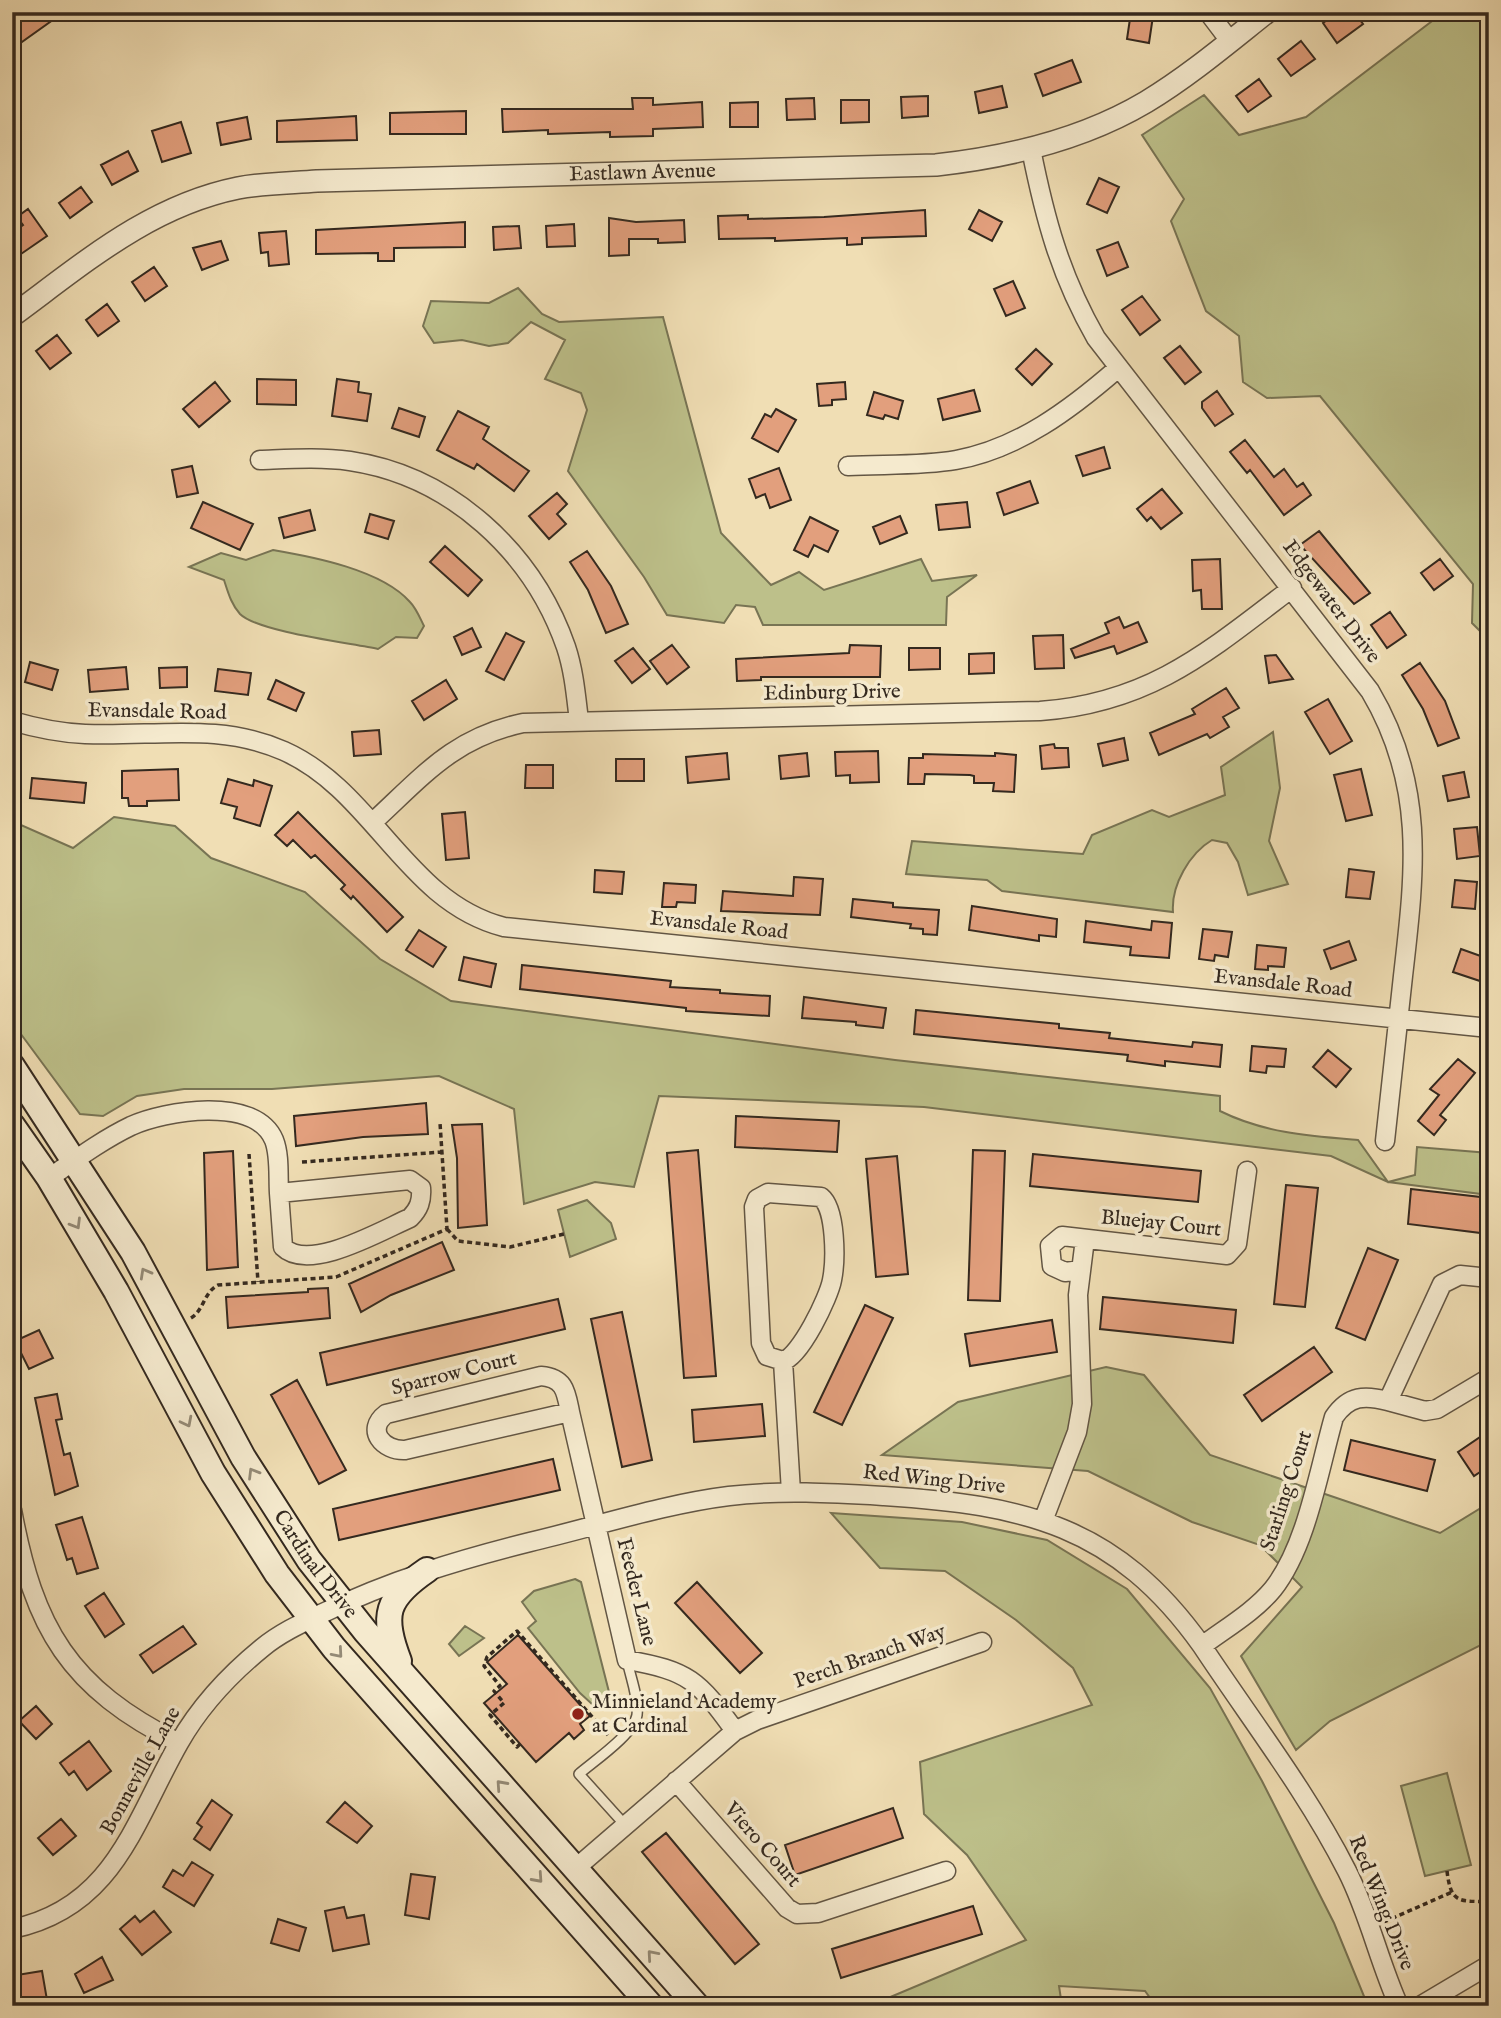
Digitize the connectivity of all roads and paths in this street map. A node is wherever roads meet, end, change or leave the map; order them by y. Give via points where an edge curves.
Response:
1 (1209, 12) edge
2 (1268, 12) edge
3 (1230, 41) junction
4 (1031, 149) junction
5 (12, 316) edge
6 (1117, 369) junction
7 (260, 460) dead end
8 (848, 466) dead end
9 (1292, 589) junction
10 (12, 721) edge
11 (579, 721) junction
12 (373, 822) junction
13 (1398, 1018) junction
14 (1489, 1028) edge
15 (12, 1066) edge
16 (12, 1125) edge
17 (1385, 1141) dead end
18 (442, 1153) dead end
19 (249, 1154) dead end
20 (75, 1160) junction
21 (302, 1162) dead end
22 (1247, 1171) dead end
23 (49, 1178) junction
24 (279, 1193) junction
25 (447, 1229) dead end
26 (564, 1234) dead end
27 (1085, 1239) junction
28 (1081, 1270) junction
29 (1489, 1279) edge
30 (258, 1282) dead end
31 (218, 1285) dead end
32 (197, 1314) dead end
33 (783, 1361) junction
34 (1489, 1378) edge
35 (1388, 1401) junction
36 (570, 1412) junction
37 (791, 1492) junction
38 (12, 1510) edge
39 (1043, 1521) junction
40 (596, 1526) junction
41 (427, 1570) junction
42 (342, 1604) junction
43 (310, 1619) junction
44 (982, 1642) dead end
45 (1202, 1646) junction
46 (626, 1660) junction
47 (404, 1674) junction
48 (598, 1724) dead end
49 (735, 1731) junction
50 (179, 1743) junction
51 (520, 1744) dead end
52 (676, 1781) junction
53 (625, 1825) junction
54 (576, 1868) junction
55 (946, 1871) dead end
56 (1447, 1871) dead end
57 (1452, 1892) junction
58 (1489, 1902) edge
59 (1369, 1928) junction
60 (12, 1929) edge
61 (1489, 1965) edge
62 (651, 2006) edge
63 (697, 2006) edge
64 (1399, 2006) edge
65 (1420, 2006) edge

1 - 3 street
2 - 3 street, Eastlawn Avenue
3 - 4 street, Eastlawn Avenue via 1144,103 1105,123
4 - 5 street, Eastlawn Avenue via 936,165 317,181 239,188 161,213 122,235
4 - 6 street, Edgewater Drive via 1062,273
6 - 8 street via 1055,418 991,450 936,462
6 - 9 street, Edgewater Drive
7 - 11 street via 319,458 383,468 437,490 473,514 513,554 547,606 566,649
9 - 11 street, Edinburg Drive via 1195,661 1131,694 1096,704 1040,711
9 - 13 street, Edgewater Drive via 1370,691 1392,732 1406,777 1415,878
10 - 12 street, Evansdale Road via 75,733 204,731 257,740 307,763
11 - 12 street, Edinburg Drive via 523,723 474,737 432,767
12 - 13 street, Evansdale Road via 442,898 481,921 504,927
13 - 14 street, Evansdale Road
13 - 17 street, Edgewater Drive
15 - 20 main road, Cardinal Drive
16 - 23 main road, Cardinal Drive
18 - 21 path
19 - 30 path
20 - 23 street
20 - 24 street via 143,1121 179,1113 233,1111 262,1125 274,1140
42 -> 20 main road, Cardinal Drive via 274,1509 133,1252
22 - 27 street, Bluejay Court via 1237,1244 1227,1255
23 -> 43 main road, Cardinal Drive via 243,1524
24 - 24 street via 410,1180 421,1188 422,1199 410,1218 330,1252 296,1255 281,1242
25 - 26 path via 457,1241 510,1247
27 - 28 street, Bluejay Court
27 - 28 street, Bluejay Court via 1062,1236 1049,1245 1052,1266 1065,1272
28 - 39 street, Bluejay Court via 1082,1404 1077,1432
29 - 35 street via 1460,1275 1442,1284
31 - 32 path
33 - 33 street via 767,1356 761,1343 754,1207 757,1199 768,1193 821,1197 831,1210 832,1283 796,1354
33 - 37 street
34 - 35 street, Starling Court via 1437,1409 1425,1411
35 - 45 street, Starling Court via 1362,1396 1341,1407 1287,1566 1256,1606
36 - 36 street, Sparrow Court via 559,1380 541,1376 386,1414 376,1429 386,1447 405,1451
36 - 40 street, Sparrow Court
37 - 39 street, Red Wing Drive via 957,1501
37 - 40 street, Red Wing Drive via 725,1496
38 - 50 street via 29,1586 60,1649 103,1696
39 - 45 street, Red Wing Drive via 1079,1536 1137,1574 1182,1618
40 - 41 street, Red Wing Drive
40 - 46 street, Feeder Lane
41 - 42 street, Red Wing Drive
41 - 47 main road via 398,1594 387,1616
42 - 43 street, Bonneville Lane
42 - 47 main road, Cardinal Drive
43 - 50 street, Bonneville Lane via 275,1638 233,1674
43 -> 62 main road, Cardinal Drive
44 - 49 street, Perch Branch Way
45 - 59 street, Red Wing Drive via 1329,1837
46 - 49 street, Feeder Lane via 663,1666 694,1681
46 - 53 lane via 636,1719 628,1732 579,1774
54 -> 47 main road, Cardinal Drive
48 - 51 path via 517,1631 487,1657 484,1666 500,1686 495,1691 504,1703 490,1715 517,1747
49 - 52 street, Perch Branch Way
50 - 60 street, Bonneville Lane via 131,1838 100,1882 52,1916
52 - 53 street, Perch Branch Way
52 - 55 street, Viero Court via 797,1914 818,1913
53 - 54 street, Perch Branch Way
63 -> 54 main road, Cardinal Drive
56 - 57 path
57 - 58 path via 1463,1902
57 - 59 path
59 - 64 street, Red Wing Drive
61 - 65 street

